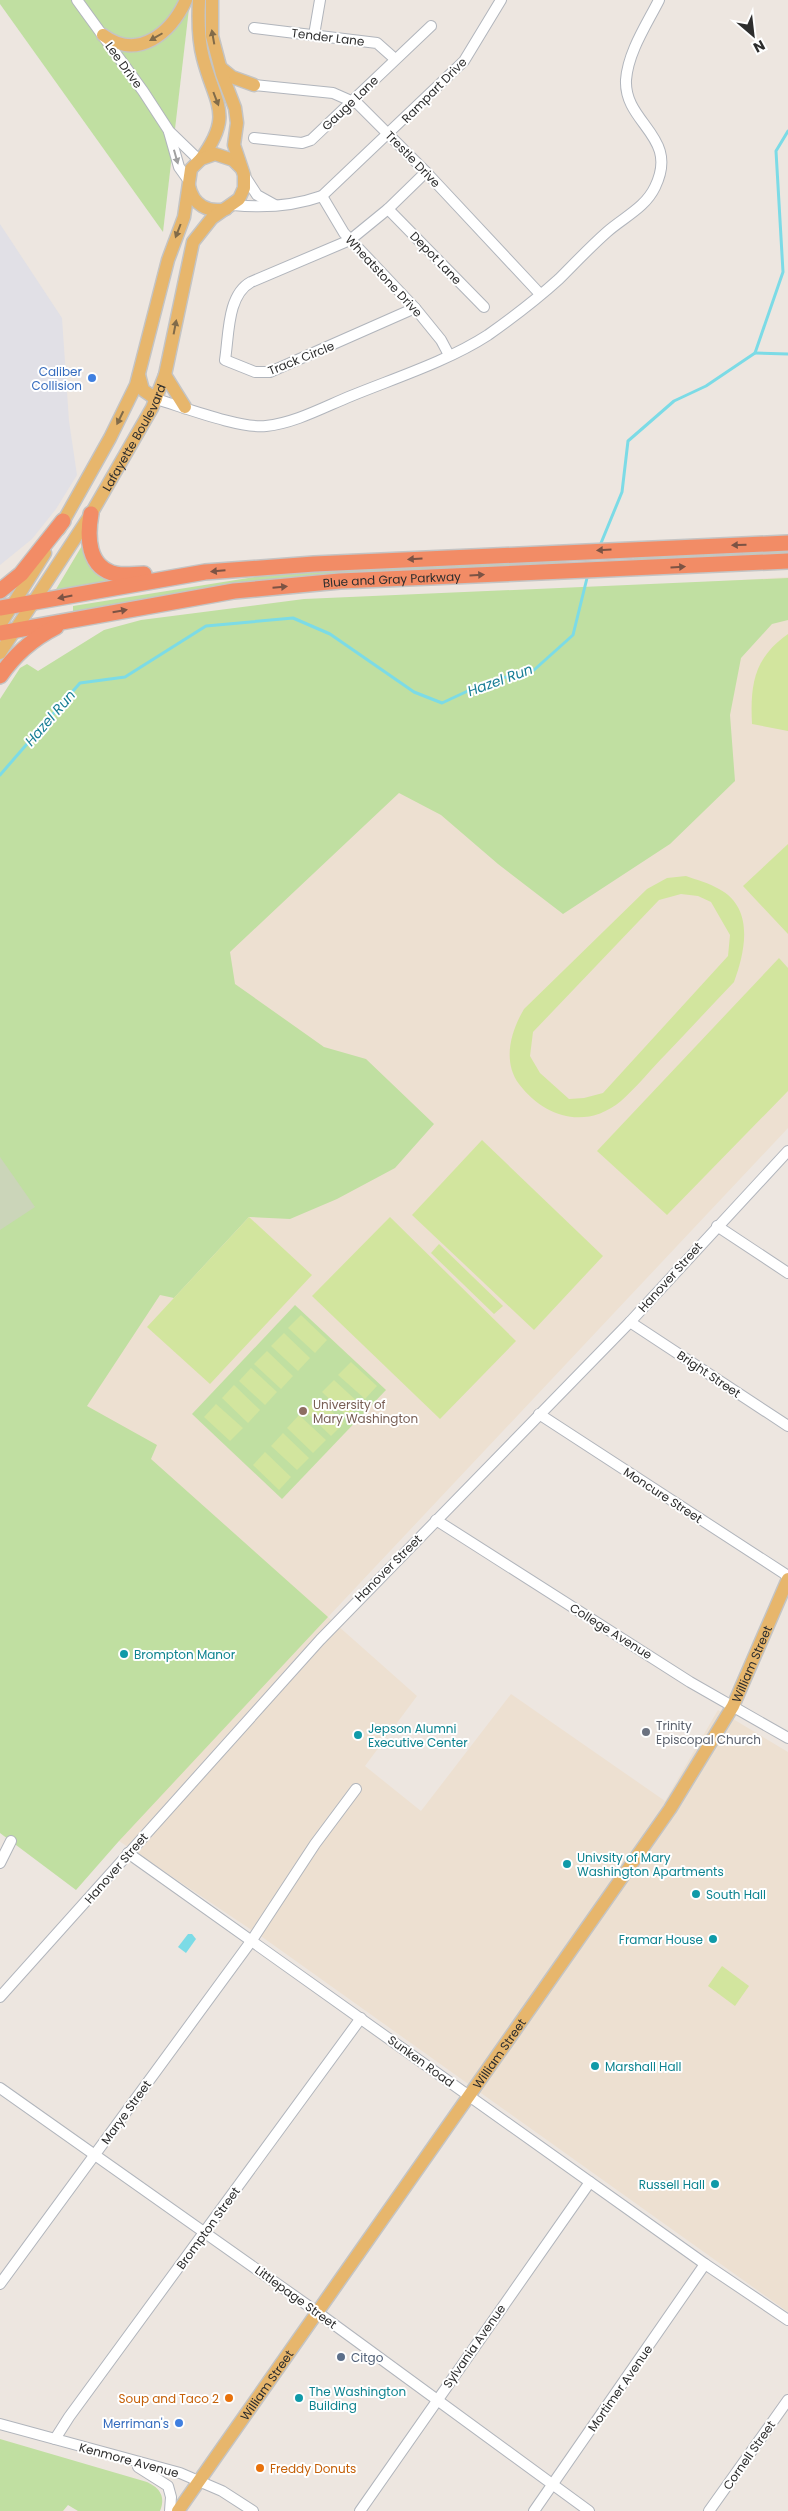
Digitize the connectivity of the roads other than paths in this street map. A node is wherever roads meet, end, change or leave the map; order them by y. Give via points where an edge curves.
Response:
1 (77, 0) edge
2 (186, 0) edge
3 (199, 0) edge
4 (212, 0) edge
5 (320, 0) edge
6 (501, 0) edge
7 (658, 0) edge
8 (431, 26) dead end
9 (254, 28) dead end
10 (102, 35) junction
11 (314, 35) junction
12 (395, 59) junction
13 (220, 66) junction
14 (254, 84) junction
15 (352, 101) junction
16 (235, 108) junction
17 (169, 132) junction
18 (388, 134) junction
19 (254, 138) dead end
20 (200, 160) junction
21 (242, 172) junction
22 (426, 172) junction
23 (188, 182) junction
24 (322, 196) junction
25 (274, 204) junction
26 (229, 207) junction
27 (388, 209) junction
28 (350, 240) junction
29 (540, 294) junction
30 (484, 307) dead end
31 (415, 308) junction
32 (449, 355) junction
33 (139, 373) junction
34 (165, 375) junction
35 (156, 399) junction
36 (185, 407) junction
37 (91, 514) junction
38 (63, 521) junction
39 (788, 543) edge
40 (788, 561) edge
41 (165, 578) junction
42 (0, 591) edge
43 (34, 602) junction
44 (6, 607) edge
45 (72, 619) junction
46 (4, 630) edge
47 (0, 653) edge
48 (0, 676) edge
49 (788, 1151) edge
50 (716, 1226) junction
51 (788, 1273) edge
52 (630, 1322) junction
53 (538, 1414) junction
54 (788, 1426) edge
55 (436, 1520) junction
56 (788, 1578) edge
57 (732, 1706) junction
58 (788, 1738) edge
59 (356, 1789) dead end
60 (11, 1841) dead end
61 (128, 1853) junction
62 (0, 1863) edge
63 (252, 1940) junction
64 (0, 1997) edge
65 (361, 2018) junction
66 (0, 2088) edge
67 (470, 2096) junction
68 (94, 2154) junction
69 (590, 2182) junction
70 (204, 2232) junction
71 (704, 2264) junction
72 (0, 2284) edge
73 (316, 2312) junction
74 (788, 2320) edge
75 (438, 2399) junction
76 (788, 2400) edge
77 (0, 2424) edge
78 (56, 2439) junction
79 (124, 2459) junction
80 (200, 2481) junction
81 (553, 2484) junction
82 (170, 2511) edge
83 (178, 2511) edge
84 (252, 2511) edge
85 (360, 2511) edge
86 (534, 2511) edge
87 (589, 2511) edge
88 (709, 2511) edge

1 - 10 street, Lee Drive
2 -> 10 main road via 169,28 151,40 126,45
3 -> 20 main road, Lafayette Boulevard via 202,55 219,104 221,120 216,136
13 -> 4 main road, Lafayette Boulevard via 212,36
5 - 11 street
6 - 18 street, Rampart Drive via 464,61
7 - 29 street via 628,64 626,81 634,109 660,147 662,159 656,186 646,202 608,231
8 - 12 street, Gauge Lane
9 - 11 street, Tender Lane
10 - 17 street, Lee Drive
11 - 12 street, Tender Lane via 377,43
12 - 15 street, Gauge Lane
13 - 14 main road via 232,77
13 - 16 main road, Lafayette Boulevard
14 - 15 street, Trestle Drive via 333,93
14 - 16 main road via 239,94
15 - 18 street, Trestle Drive
15 - 19 street, Gauge Lane via 308,141
16 - 21 main road, Lafayette Boulevard via 234,145
17 - 20 street
17 -> 23 street via 179,167
18 - 22 street, Trestle Drive
18 - 24 street, Rampart Drive
20 - 21 main road via 215,154 224,156 233,160
20 - 23 main road, Lafayette Boulevard via 191,169
21 - 25 street via 257,195
21 - 26 main road, Lafayette Boulevard via 244,188 239,199
22 - 27 street
22 - 29 street, Trestle Drive
23 - 26 main road via 192,197 202,207 215,210
23 -> 33 main road, Lafayette Boulevard via 184,217 168,260
24 - 25 street, Rampart Drive
24 - 28 street, Wheatstone Drive
25 - 26 street, Rampart Drive
34 -> 26 main road, Lafayette Boulevard via 194,242 205,225
27 - 28 street
27 - 30 street, Depot Lane
28 - 31 street, Wheatstone Drive
28 - 31 street, Track Circle via 241,288 235,298 225,360 255,372 270,372
29 - 32 street via 486,336
31 - 32 street, Wheatstone Drive
32 - 36 street via 279,424 247,426
33 - 35 main road via 143,390
33 -> 38 main road, Lafayette Boulevard via 110,438
34 - 35 main road, Lafayette Boulevard
34 - 36 main road
35 - 36 street
35 - 37 main road, Lafayette Boulevard
37 - 41 highway via 89,547 102,568 117,575
37 - 43 main road, Lafayette Boulevard
38 - 42 highway via 20,574
38 - 44 main road, Lafayette Boulevard
39 -> 41 highway, Blue and Gray Parkway via 314,564
45 -> 40 highway, Blue and Gray Parkway via 234,591 340,581
41 -> 43 highway, Blue and Gray Parkway
43 - 44 highway, Blue and Gray Parkway
43 - 46 main road, Lafayette Boulevard
44 - 46 main road, Lafayette Boulevard
45 - 46 highway, Blue and Gray Parkway
45 - 48 highway via 28,644
46 - 47 main road, Lafayette Boulevard
49 - 50 street, Hanover Street
50 - 51 street
50 - 52 street, Hanover Street
52 - 53 street, Hanover Street
52 - 54 street, Bright Street
53 - 55 street, Hanover Street
53 - 56 street, Moncure Street
55 - 57 street, College Avenue
55 - 61 street, Hanover Street via 314,1645
56 - 57 main road, William Street
57 - 58 street, College Avenue
57 - 67 main road, William Street via 670,1809
59 - 63 street, Marye Street via 315,1844
60 - 62 street
61 - 63 street, Sunken Road
61 - 64 street, Hanover Street
63 - 65 street, Sunken Road
63 - 68 street, Marye Street
65 - 67 street, Sunken Road
65 - 70 street, Brompton Street
66 - 68 street, Littlepage Street
67 - 69 street, Sunken Road
67 - 73 main road, William Street
68 - 70 street, Littlepage Street
68 - 72 street, Marye Street
69 - 71 street, Sunken Road
69 - 75 street, Sylvania Avenue
70 - 73 street, Littlepage Street
70 - 78 street, Brompton Street
71 - 74 street, Sunken Road
71 - 81 street, Mortimer Avenue
73 - 75 street, Littlepage Street
73 - 80 main road, William Street
75 - 81 street, Littlepage Street
75 - 85 street, Sylvania Avenue
76 - 88 street, Cornell Street
77 - 78 street, Kenmore Avenue
78 - 79 street, Kenmore Avenue
79 - 80 street, Kenmore Avenue
79 - 82 street via 168,2486
80 - 83 main road, William Street
80 - 84 street, Kenmore Avenue
81 - 86 street, Mortimer Avenue
81 - 87 street, Littlepage Street

